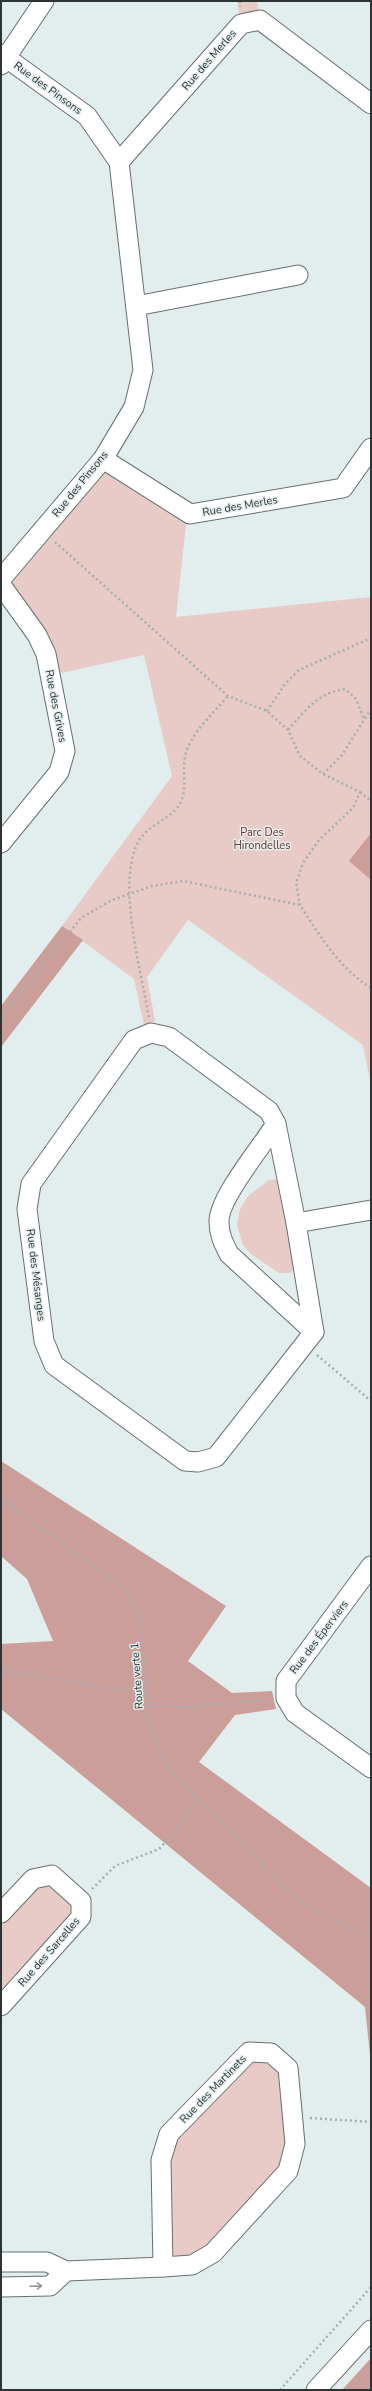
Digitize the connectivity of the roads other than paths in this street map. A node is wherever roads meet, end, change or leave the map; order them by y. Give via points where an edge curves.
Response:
1 (44, 1) edge
2 (3, 59) edge
3 (371, 104) edge
4 (119, 162) junction
5 (298, 275) dead end
6 (136, 306) junction
7 (371, 448) edge
8 (103, 459) junction
9 (1, 579) edge
10 (1, 584) edge
11 (1, 843) edge
12 (276, 1124) junction
13 (371, 1210) edge
14 (296, 1223) junction
15 (309, 1338) junction
16 (371, 1566) edge
17 (371, 1768) edge
18 (1, 1913) edge
19 (1, 2006) edge
20 (1, 2262) edge
21 (163, 2267) junction
22 (66, 2271) junction
23 (1, 2287) edge
24 (371, 2330) edge
25 (316, 2390) edge

1 - 2 street
2 - 4 street, Rue des Pinsons via 87,116
3 - 4 street, Rue des Merles via 260,20 241,24
4 - 6 street, Rue des Pinsons
5 - 6 street
6 - 8 street, Rue des Pinsons via 143,370 134,407
7 - 8 street, Rue des Merles via 343,488 190,514
8 - 9 street, Rue des Pinsons
10 - 11 street, Rue des Grives via 37,635 46,654 65,752 59,772
12 - 14 street
12 - 15 street via 222,1205 219,1222 221,1239 229,1254
12 - 15 street, Rue des Mésanges via 270,1111 169,1037 151,1033 134,1040 31,1184 27,1209 44,1341 54,1366 185,1461 198,1462 216,1457
13 - 14 street
14 - 15 street
16 - 17 street, Rue des Éperviers via 286,1681 286,1698 295,1713
18 - 19 street, Rue des Sarcelles via 33,1879 52,1875 81,1901 81,1917
20 - 22 street, Rue des Martinets via 47,2262
21 - 21 street, Rue des Martinets via 161,2160 170,2134 248,2052 271,2053 288,2068 296,2144 288,2171 213,2254 192,2264
21 - 22 street, Rue des Martinets
23 -> 22 street via 50,2286
24 - 25 street

